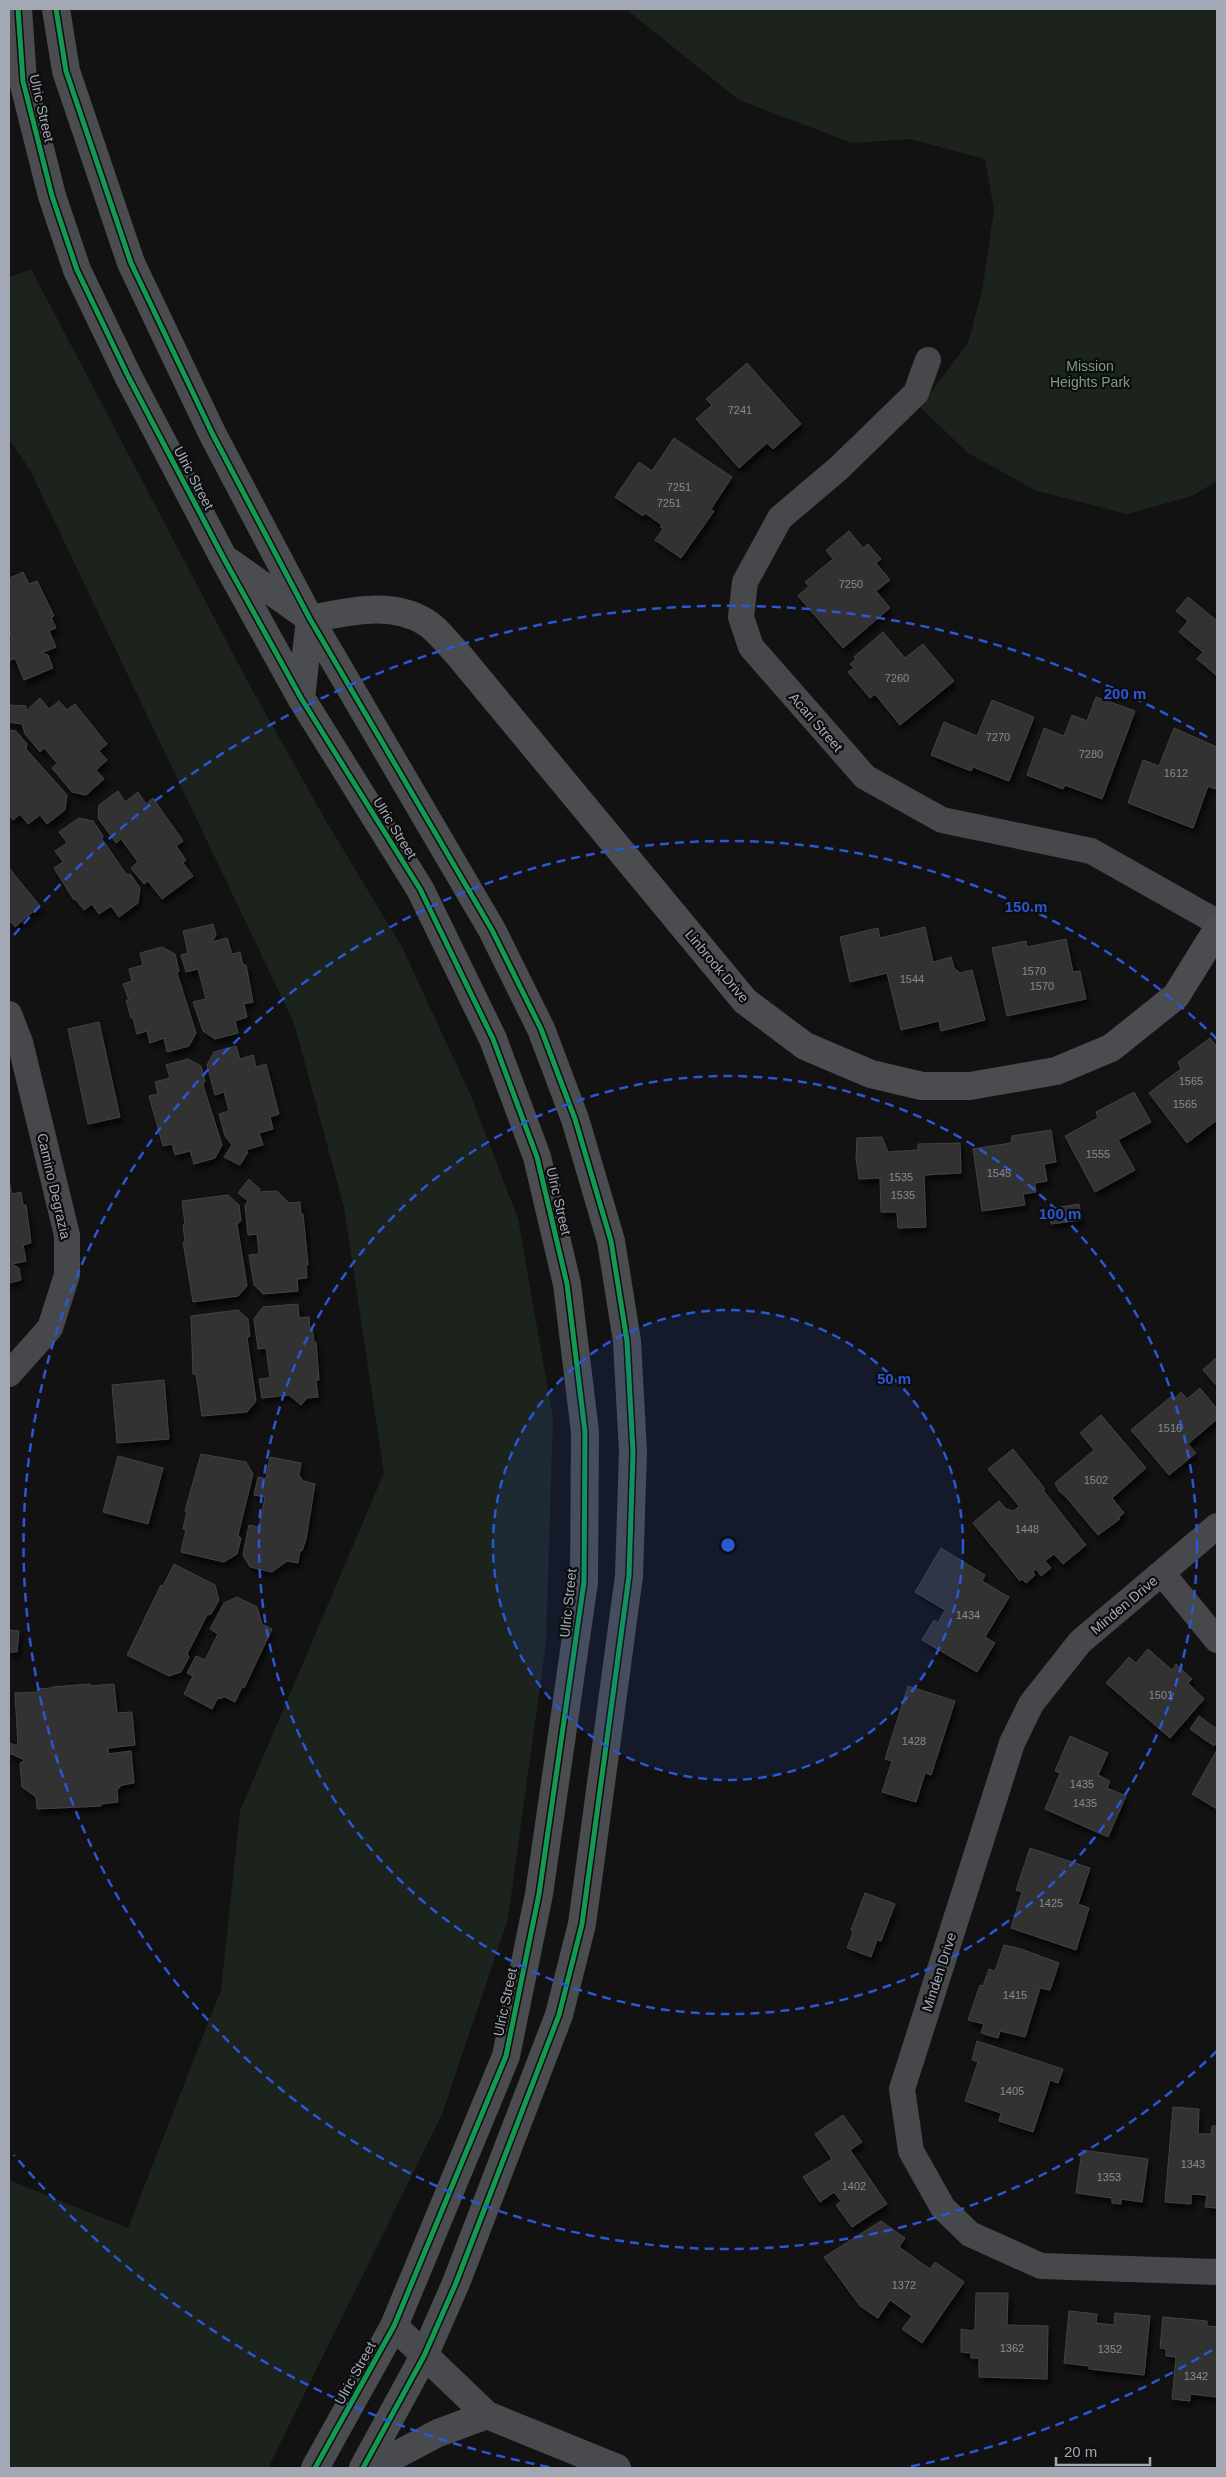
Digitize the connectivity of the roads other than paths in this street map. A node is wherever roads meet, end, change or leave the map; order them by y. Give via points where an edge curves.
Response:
1 (18, 9) edge
2 (56, 9) edge
3 (66, 71) junction
4 (16, 83) edge
5 (928, 360) dead end
6 (223, 557) junction
7 (310, 619) junction
8 (300, 698) junction
9 (1217, 922) edge
10 (1217, 930) edge
11 (9, 1014) edge
12 (9, 1374) edge
13 (1217, 1526) edge
14 (1162, 1573) junction
15 (1217, 1640) edge
16 (1217, 2272) edge
17 (394, 2326) junction
18 (424, 2356) junction
19 (487, 2415) junction
20 (315, 2468) edge
21 (363, 2468) edge
22 (372, 2468) edge
23 (617, 2468) edge

1 - 4 main road, Ulric Street
2 - 3 main road
3 - 4 main road
3 - 7 main road via 131,264 213,435
4 - 6 main road, Ulric Street via 77,270 128,376
5 - 9 street, Acari Street via 916,393 839,468 780,518 745,582 741,617 751,647 865,777 942,820 1091,851
6 - 7 main road
6 - 8 main road, Ulric Street
7 - 8 main road
7 - 10 main road, Linbrook Drive via 354,611 392,609 427,623 457,653 745,1001 804,1046 871,1074 922,1086 970,1086 1056,1071 1111,1048 1176,996
7 - 18 main road via 492,930 542,1029 575,1119 611,1241 627,1341 633,1452 629,1576 582,1924 556,2024 464,2265
8 - 17 main road, Ulric Street via 420,889 493,1039 537,1157 567,1284 585,1432 584,1582 539,1894 506,2056
11 - 12 street, Camino Degrazia via 20,1042 67,1235 66,1275 50,1328
13 - 14 street, Minden Drive
14 - 15 street
14 - 16 street, Minden Drive via 1080,1642 1031,1704 1012,1743 902,2088 911,2151 943,2208 970,2234 1041,2266
17 - 18 highway
17 - 20 main road, Ulric Street
18 - 19 highway
18 - 21 main road
19 - 22 highway via 438,2433
19 - 23 highway

